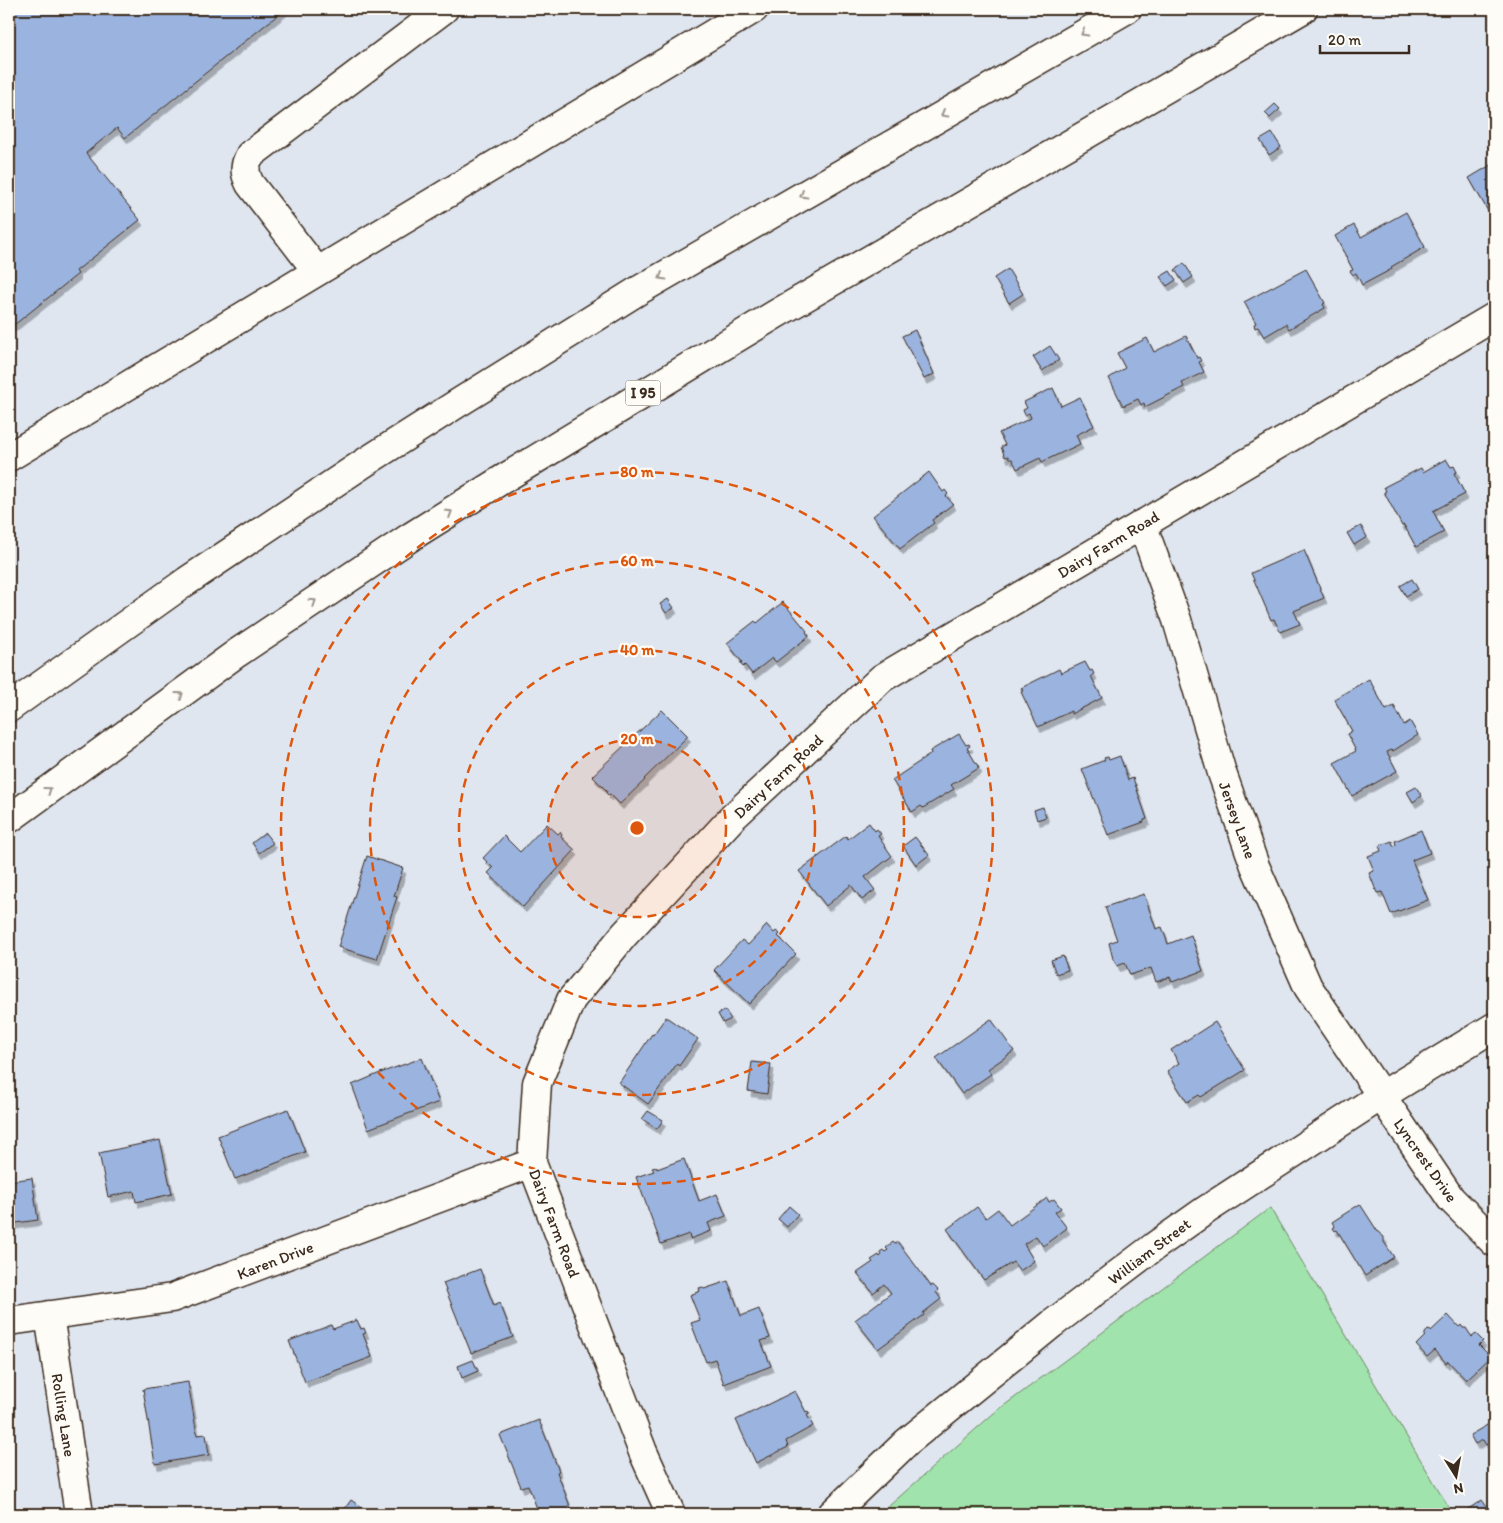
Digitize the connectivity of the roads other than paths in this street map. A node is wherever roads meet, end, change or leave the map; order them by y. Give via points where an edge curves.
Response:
1 (444, 9) edge
2 (754, 9) edge
3 (1127, 9) edge
4 (1304, 9) edge
5 (317, 271) junction
6 (1494, 317) edge
7 (9, 457) edge
8 (1142, 524) junction
9 (9, 708) edge
10 (9, 819) edge
11 (1494, 1027) edge
12 (1381, 1096) junction
13 (532, 1163) junction
14 (1494, 1242) edge
15 (49, 1315) junction
16 (9, 1321) edge
17 (79, 1514) edge
18 (671, 1514) edge
19 (832, 1514) edge

1 - 5 main road via 250,155 245,164 250,184
2 - 5 main road
3 -> 9 main road via 636,292 529,358 203,570
10 -> 4 main road, I 95 via 237,653 412,536 767,319
5 - 7 main road
6 - 8 main road, Dairy Farm Road
8 - 12 main road, Jersey Lane via 1177,620 1222,773 1255,866 1308,987
8 - 13 main road, Dairy Farm Road via 882,678 733,817 624,935 570,1000 537,1083
11 - 12 main road, William Street
12 - 14 main road, Lyncrest Drive via 1451,1199
12 - 19 main road, William Street via 1206,1210 1060,1318 907,1442
13 - 15 main road, Karen Drive via 172,1298
13 - 18 main road, Dairy Farm Road via 643,1452
15 - 16 main road, Karen Drive
15 - 17 main road, Rolling Lane

